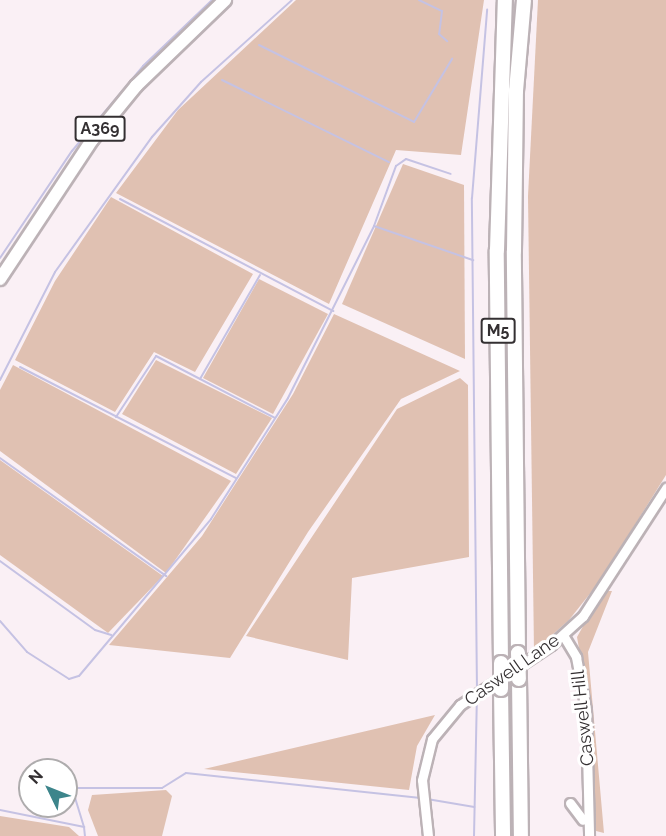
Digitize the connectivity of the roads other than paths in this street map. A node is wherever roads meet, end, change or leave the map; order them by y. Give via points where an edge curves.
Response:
1 (225, 0) edge
2 (506, 0) edge
3 (524, 0) edge
4 (0, 279) edge
5 (666, 488) edge
6 (562, 635) junction
7 (590, 805) junction
8 (583, 820) dead end
9 (428, 836) edge
10 (503, 836) edge
11 (521, 836) edge
12 (589, 836) edge

1 - 4 main road, A369 via 136,86 92,140
2 - 10 highway, M5, bridge via 497,239
3 - 11 highway, M5, bridge via 516,91 514,240
5 - 6 street, Caswell Lane via 583,616
6 - 7 street, Caswell Hill via 576,657 586,710
6 - 9 street, Caswell Lane via 460,705 432,739 422,780
7 - 8 street via 572,805
7 - 12 street, Caswell Hill

